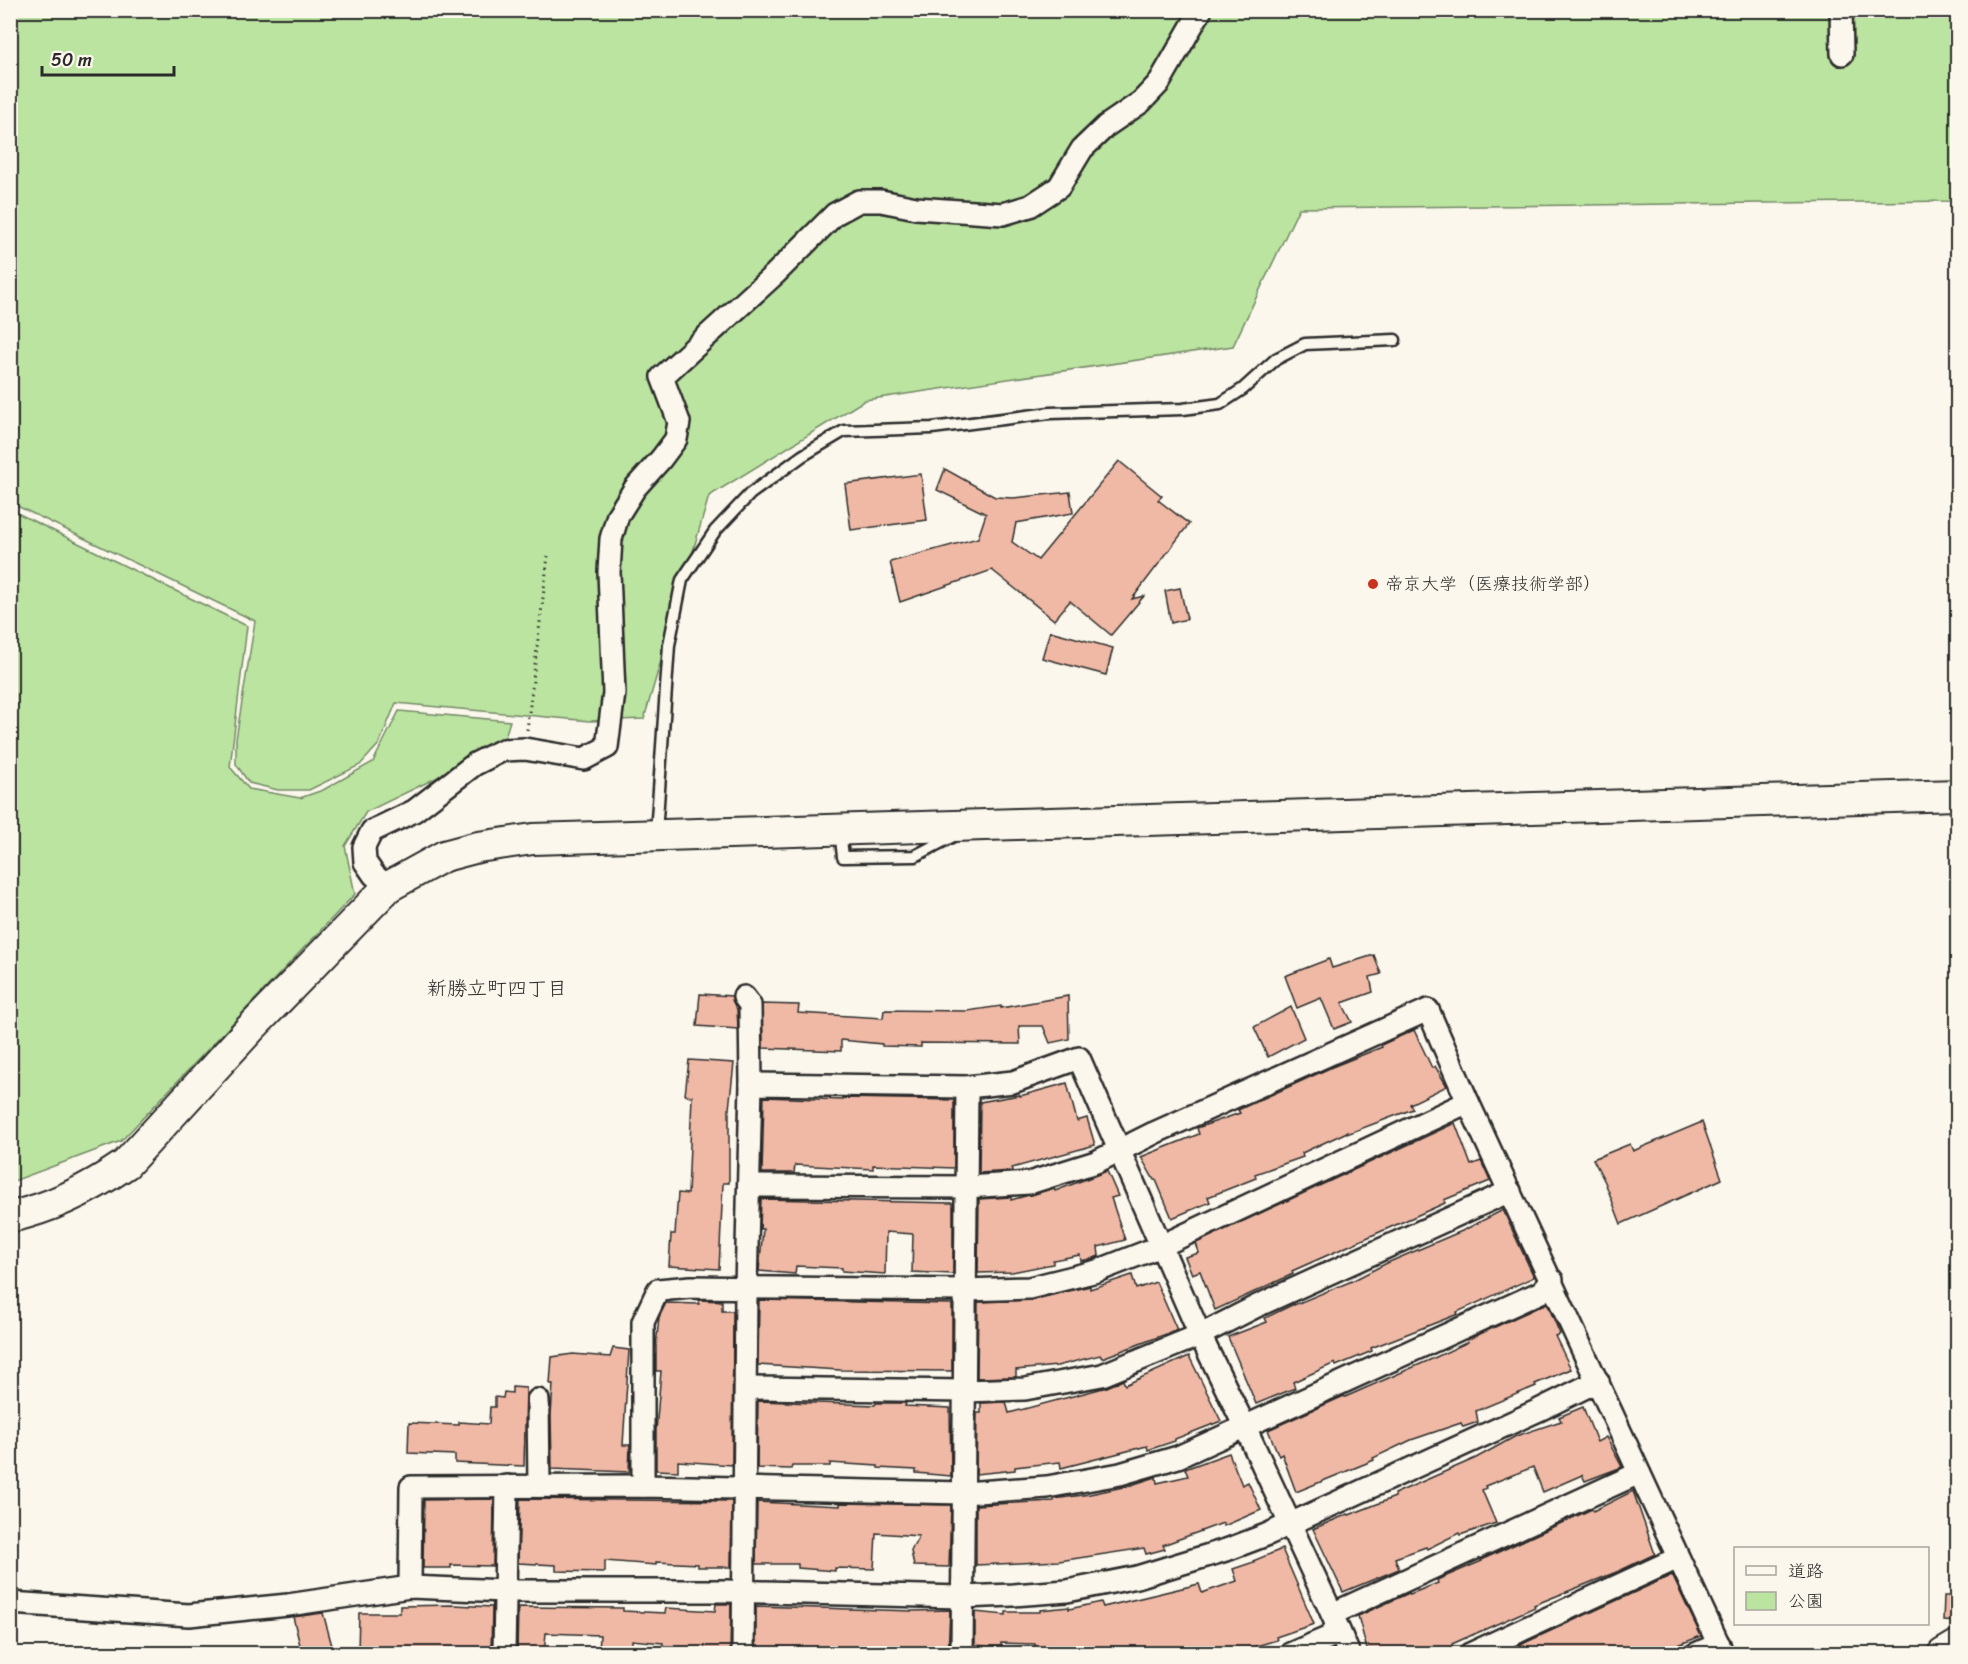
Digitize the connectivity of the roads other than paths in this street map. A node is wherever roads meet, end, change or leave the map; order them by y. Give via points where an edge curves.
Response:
1 (1201, 10) edge
2 (1841, 10) edge
3 (1842, 54) dead end
4 (1395, 340) dead end
5 (1958, 795) edge
6 (656, 836) junction
7 (388, 887) junction
8 (744, 998) dead end
9 (751, 1084) junction
10 (967, 1087) junction
11 (1468, 1102) junction
12 (1120, 1151) junction
13 (750, 1186) junction
14 (967, 1187) junction
15 (1510, 1191) junction
16 (10, 1217) edge
17 (1161, 1246) junction
18 (1552, 1280) junction
19 (746, 1288) junction
20 (965, 1290) junction
21 (1200, 1335) junction
22 (1598, 1381) junction
23 (746, 1388) junction
24 (965, 1391) junction
25 (538, 1400) dead end
26 (1245, 1427) junction
27 (1639, 1473) junction
28 (507, 1486) junction
29 (539, 1486) junction
30 (643, 1486) junction
31 (746, 1488) junction
32 (964, 1493) junction
33 (1290, 1523) junction
34 (1678, 1558) junction
35 (410, 1587) junction
36 (505, 1591) junction
37 (744, 1592) junction
38 (962, 1598) junction
39 (10, 1603) edge
40 (1334, 1620) junction
41 (1958, 1645) edge
42 (1721, 1648) edge
43 (504, 1653) edge
44 (743, 1653) edge
45 (962, 1653) edge
46 (1290, 1653) edge
47 (1349, 1653) edge
48 (1470, 1653) edge
49 (1696, 1653) edge
50 (1943, 1653) edge

1 - 7 street via 1159,83 1082,149 1059,187 1030,206 1003,214 859,201 835,214 662,377 679,422 676,439 635,488 618,515 612,539 609,572 614,693 607,747 584,759 525,745 503,750 475,764 414,811 372,831 364,847 365,862
2 - 3 street
4 - 6 lane via 1305,344 1276,359 1220,404 1183,410 1050,413 932,428 844,431 802,456 750,494 715,531 682,580 669,645
5 - 6 street
6 - 7 street via 533,839 478,847 444,856
7 - 16 street via 126,1164 73,1195
8 - 9 street via 750,1005
9 - 10 street
9 - 13 street
10 - 12 street via 1013,1082 1079,1058
10 - 14 street
11 - 12 street via 1428,1010
11 - 15 street
11 - 17 street
12 - 14 street via 1029,1183
12 - 17 street
13 - 14 street
13 - 19 street
14 - 20 street
15 - 18 street
15 - 21 street
17 - 20 street via 1097,1271 1029,1288
17 - 21 street
18 - 22 street
18 - 26 street via 1541,1292
19 - 20 street
19 - 23 street
19 - 30 street via 658,1290 644,1322
20 - 24 street
21 - 24 street via 1102,1375 1025,1389
21 - 26 street
22 - 27 street
22 - 33 street
23 - 24 street
23 - 31 street
24 - 32 street
25 - 29 street
26 - 32 street via 1178,1457 1120,1474 1047,1487
26 - 33 street
27 - 34 street
27 - 40 street
28 - 29 street
28 - 35 street via 411,1487
28 - 36 street
29 - 30 street
30 - 31 street
31 - 32 street
31 - 37 street
32 - 38 street
33 - 38 street via 1229,1549 1137,1577 1067,1591
33 - 40 street
34 - 42 street
34 - 48 street
35 - 36 street
35 - 39 street via 189,1615
36 - 37 street
36 - 43 street
37 - 38 street
37 - 44 street
38 - 45 street
40 - 46 street via 1330,1637
40 - 47 street
41 - 50 street
42 - 49 street

